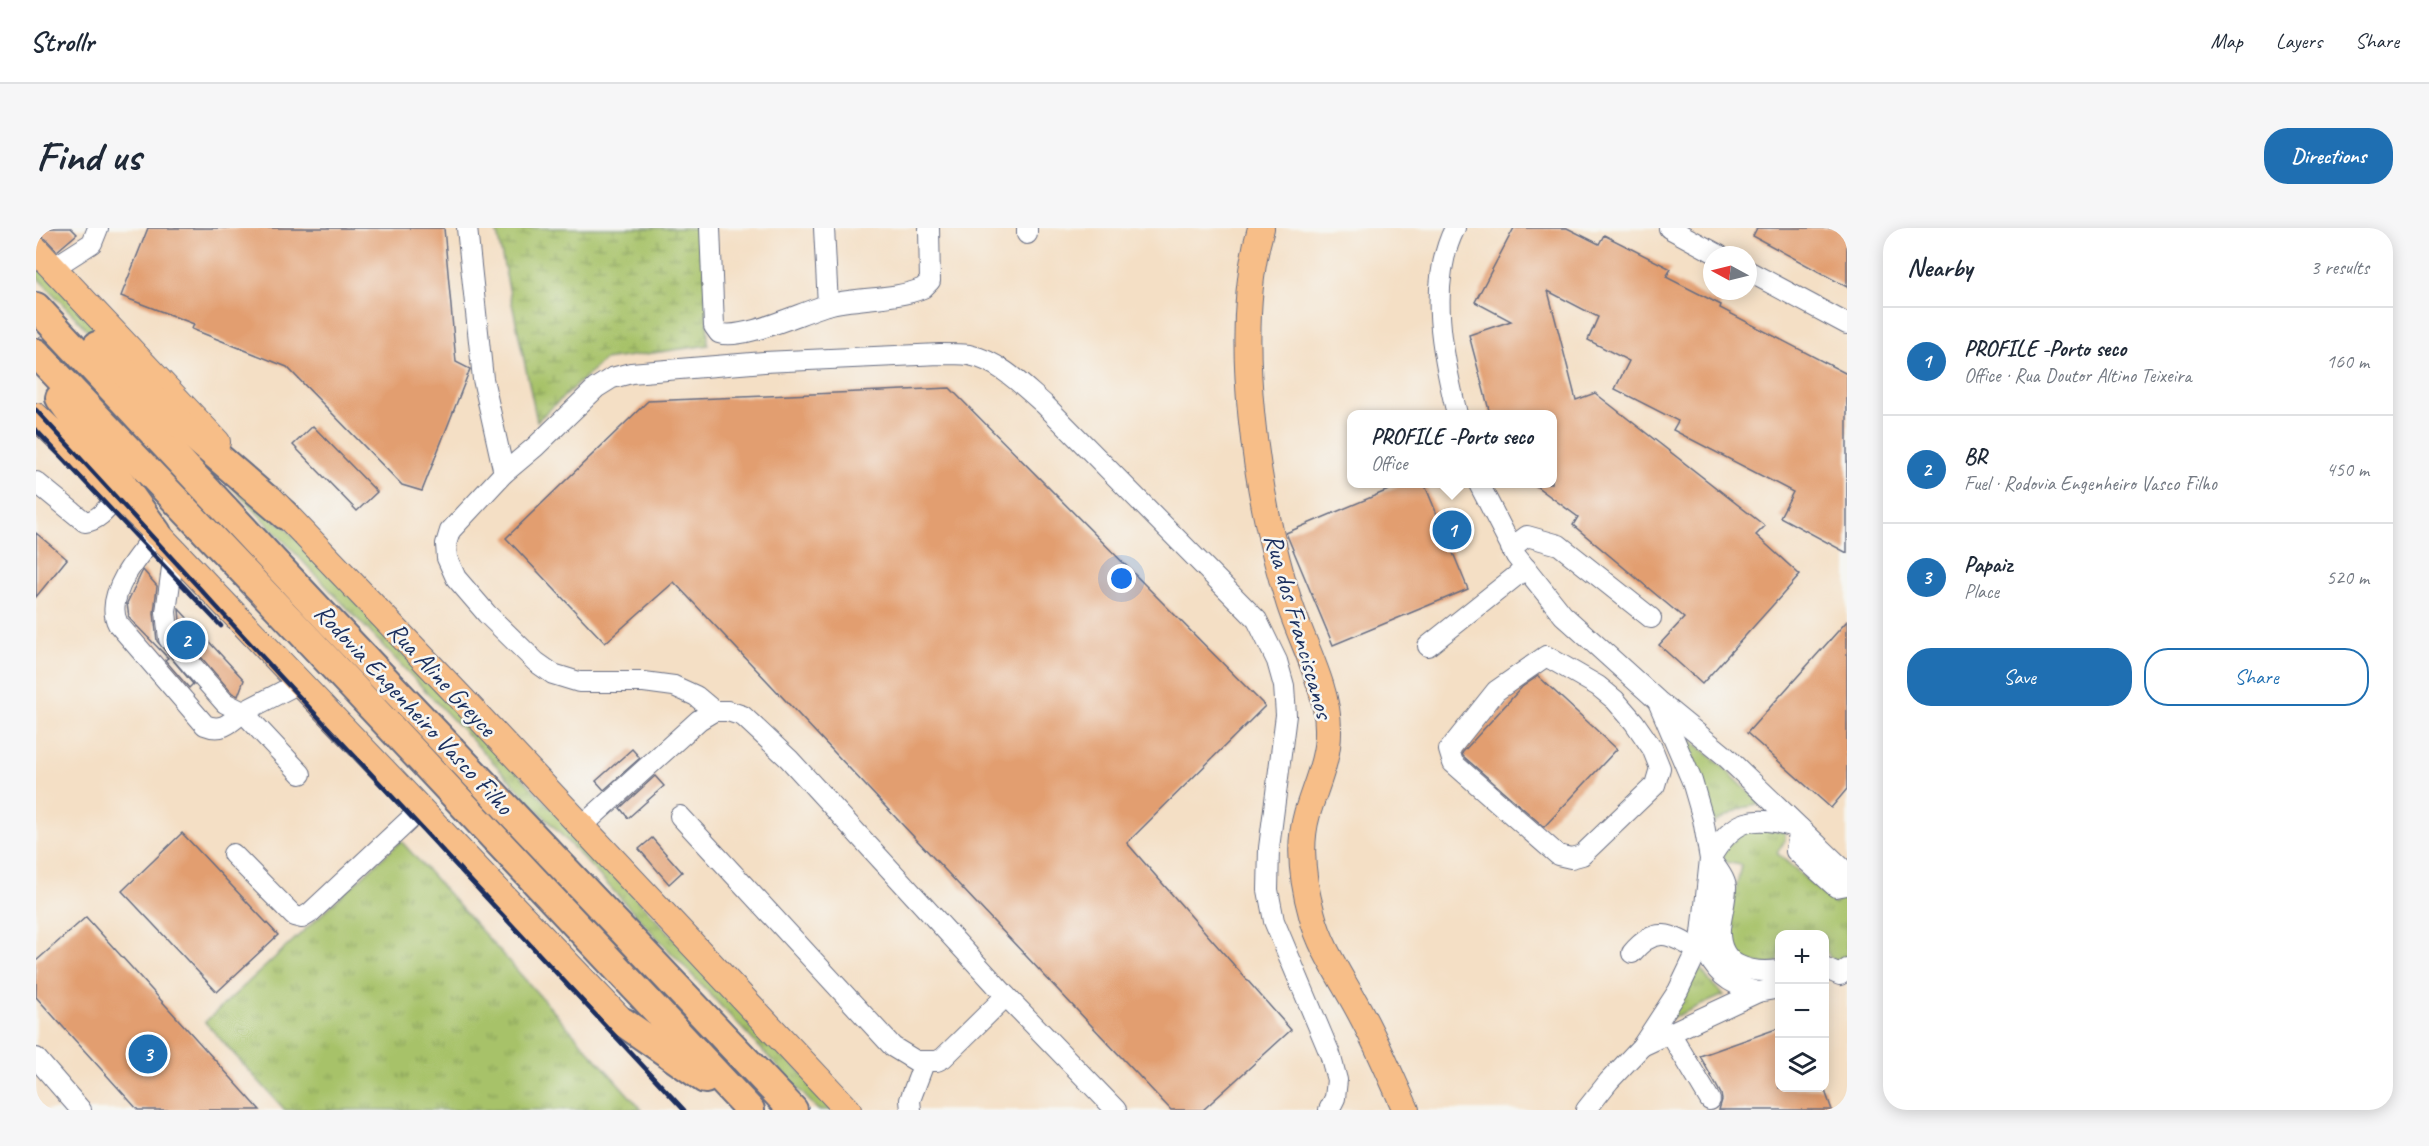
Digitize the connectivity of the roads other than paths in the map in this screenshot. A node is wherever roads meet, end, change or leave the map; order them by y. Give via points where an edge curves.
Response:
1 (98, 228) edge
2 (467, 228) edge
3 (710, 228) edge
4 (824, 228) edge
5 (929, 228) edge
6 (1261, 228) edge
7 (1455, 228) edge
8 (1669, 228) edge
9 (1703, 246) edge
10 (45, 259) edge
11 (1757, 276) edge
12 (36, 290) edge
13 (828, 305) junction
14 (36, 307) edge
15 (1847, 324) edge
16 (36, 353) edge
17 (36, 365) edge
18 (1456, 410) edge
19 (36, 416) edge
20 (504, 473) junction
21 (36, 482) edge
22 (1481, 488) edge
23 (117, 496) junction
24 (285, 515) junction
25 (165, 543) junction
26 (1511, 548) junction
27 (1526, 568) junction
28 (1651, 618) dead end
29 (1428, 646) dead end
30 (1633, 678) junction
31 (299, 683) junction
32 (1615, 700) junction
33 (1658, 701) junction
34 (714, 711) junction
35 (243, 712) junction
36 (301, 774) dead end
37 (421, 809) junction
38 (680, 816) dead end
39 (581, 827) junction
40 (1800, 828) junction
41 (233, 854) dead end
42 (1710, 859) junction
43 (1847, 873) edge
44 (1847, 885) edge
45 (1699, 946) junction
46 (1632, 953) dead end
47 (1775, 970) edge
48 (1775, 989) edge
49 (1758, 992) junction
50 (1006, 996) junction
51 (623, 1022) joint
52 (1670, 1033) junction
53 (1642, 1046) junction
54 (36, 1058) edge
55 (924, 1063) junction
56 (1710, 1100) dead end
57 (81, 1110) edge
58 (747, 1110) edge
59 (793, 1110) edge
60 (848, 1110) edge
61 (911, 1110) edge
62 (1116, 1110) edge
63 (1329, 1110) edge
64 (1406, 1110) edge
65 (1586, 1110) edge

1 - 10 street via 92,243
2 - 20 street via 483,378
3 - 13 street via 714,326 719,333 728,335 771,325
4 - 13 street
5 - 13 street via 930,281 917,290
6 - 64 main road, Rua dos Franciscanos via 1249,301 1251,407 1258,462 1275,550 1325,703 1329,728 1326,753 1302,838 1307,890 1321,939
7 - 18 street via 1440,289 1442,339
8 - 9 street
10 - 24 main road, Rua Aline Greyce
11 - 15 street
12 - 24 highway via 174,419
14 - 59 highway, Rodovia Engenheiro Vasco Filho
16 - 58 highway, Rodovia Engenheiro Vasco Filho
17 - 25 highway
19 - 23 main road
20 - 34 street via 450,531 446,544 456,578 487,614 536,662 554,674 579,682 674,686 696,696
20 - 63 street via 596,388 631,373 940,354 968,355 1012,376 1257,620 1277,661 1286,715 1269,848 1268,890 1274,921 1330,1054 1337,1080
21 - 23 street via 86,522 99,516
22 - 26 street
23 - 25 main road
24 - 39 main road, Rua Aline Greyce
25 - 31 main road
25 - 35 street via 169,639 225,704
25 - 35 street via 134,561 113,603 113,615 205,725 224,728
26 - 27 street
26 - 28 street via 1527,536 1559,545
27 - 29 street
27 - 30 street via 1563,615
30 - 32 street
30 - 33 street
31 - 35 street
31 - 37 main road
32 - 32 street via 1546,656 1496,691 1449,750 1449,757 1558,855 1582,855 1655,785 1660,768 1652,748
33 - 40 street via 1724,755
33 - 42 street via 1692,782
34 - 39 street via 699,720
34 - 50 street via 743,716 789,759
35 - 36 street
37 - 41 street via 302,918 294,916
37 - 51 main road
38 - 55 street via 893,1047
39 - 60 main road, Rua Aline Greyce
40 - 42 street via 1770,820 1737,826 1725,835
40 - 43 street
40 - 44 street via 1796,851 1836,887
42 - 45 street
42 - 47 street via 1726,885 1720,932 1723,948 1746,970
45 - 46 street via 1657,935 1640,943
45 - 49 street via 1728,981
45 - 53 street via 1678,991
48 - 49 street
49 - 52 street
50 - 55 street via 943,1058
50 - 62 street
51 - 58 highway
52 - 53 street
52 - 56 street
53 - 65 street
54 - 57 street
55 - 61 street via 910,1100

